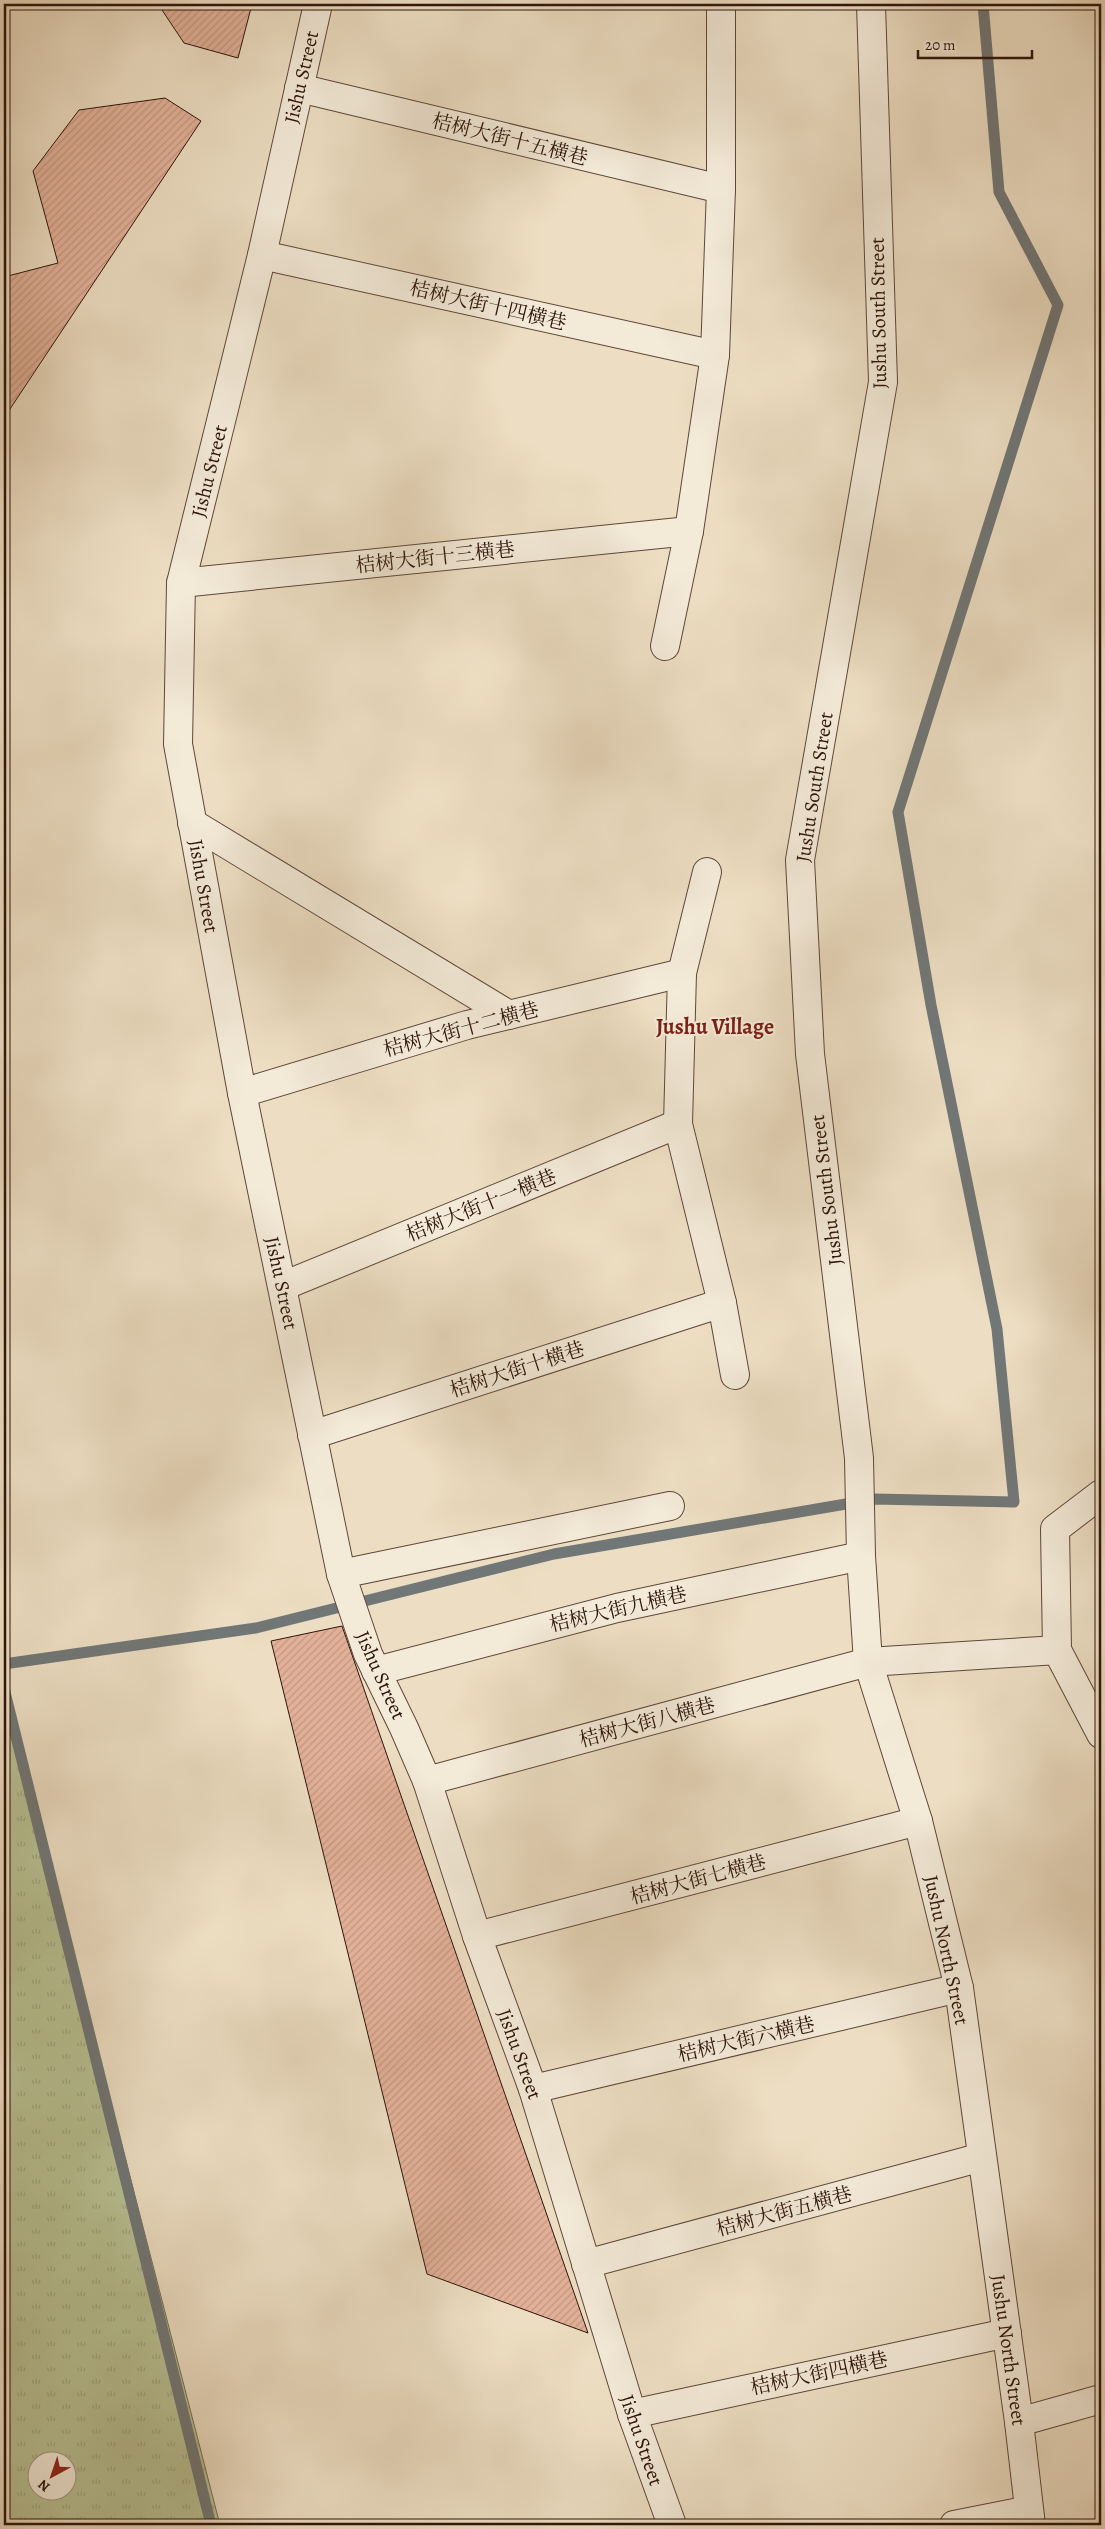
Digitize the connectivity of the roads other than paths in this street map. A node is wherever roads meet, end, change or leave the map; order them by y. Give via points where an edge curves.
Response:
1 (318, 4) edge
2 (871, 4) edge
3 (714, 5) edge
4 (299, 88) junction
5 (721, 189) junction
6 (262, 255) junction
7 (714, 356) junction
8 (689, 531) junction
9 (182, 584) junction
10 (665, 646) dead end
11 (192, 823) junction
12 (707, 872) dead end
13 (682, 973) junction
14 (509, 1015) junction
15 (242, 1093) junction
16 (678, 1124) junction
17 (283, 1286) junction
18 (722, 1303) junction
19 (735, 1374) dead end
20 (312, 1435) junction
21 (1101, 1494) edge
22 (670, 1506) dead end
23 (862, 1549) junction
24 (341, 1574) junction
25 (1057, 1650) junction
26 (868, 1662) junction
27 (372, 1663) junction
28 (1101, 1734) edge
29 (426, 1781) junction
30 (918, 1821) junction
31 (477, 1936) junction
32 (959, 1988) junction
33 (534, 2089) junction
34 (982, 2157) junction
35 (586, 2264) junction
36 (1007, 2333) junction
37 (1101, 2399) edge
38 (632, 2414) junction
39 (1019, 2422) junction
40 (1030, 2518) edge
41 (672, 2525) edge
42 (954, 2525) edge

1 - 4 street, Jishu Street
2 - 23 street, Jushu South Street via 882,382 800,860 810,1054 859,1458
3 - 5 street
4 - 5 street, 桔树大街十五横巷
4 - 6 street, Jishu Street
5 - 7 street
6 - 7 street, 桔树大街十四横巷
6 - 9 street, Jishu Street
7 - 8 street
8 - 9 street, 桔树大街十三横巷
8 - 10 street
9 - 11 street, Jishu Street via 178,744
11 - 14 street
11 - 15 street, Jishu Street
12 - 13 street
13 - 14 street, 桔树大街十二横巷
13 - 16 street
14 - 15 street, 桔树大街十二横巷
15 - 17 street, Jishu Street
16 - 17 street, 桔树大街十一横巷
16 - 18 street
17 - 20 street, Jishu Street
18 - 19 street
18 - 20 street, 桔树大街十横巷
20 - 24 street, Jishu Street
21 - 25 street via 1056,1528
22 - 24 street
23 - 26 street, Jushu South Street
23 - 27 street, 桔树大街九横巷
24 - 27 street, Jishu Street
25 - 26 street
25 - 28 street
26 - 29 street, 桔树大街八横巷
26 - 30 street, Jushu North Street
27 - 29 street, Jishu Street
29 - 31 street, Jishu Street
30 - 31 street, 桔树大街七横巷
30 - 32 street, Jushu North Street
31 - 33 street, Jishu Street
32 - 33 street, 桔树大街六横巷
32 - 34 street, Jushu North Street
33 - 35 street, Jishu Street
34 - 35 street, 桔树大街五横巷
34 - 36 street, Jushu North Street
35 - 38 street, Jishu Street
36 - 38 street, 桔树大街四横巷
36 - 39 street, Jushu North Street
37 - 39 street
38 - 41 street, Jishu Street
39 - 40 street, Jushu North Street
40 - 42 street

